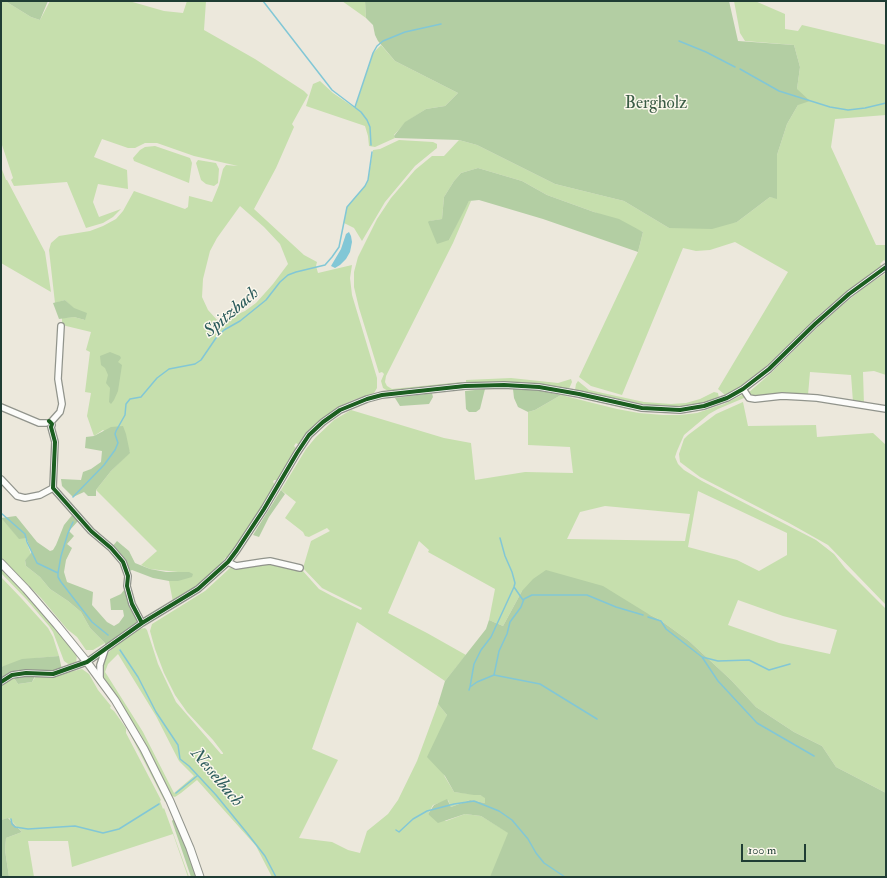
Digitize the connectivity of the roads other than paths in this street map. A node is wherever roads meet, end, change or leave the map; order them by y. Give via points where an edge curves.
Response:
1 (886, 267) edge
2 (61, 326) dead end
3 (743, 389) junction
4 (1, 407) edge
5 (886, 409) edge
6 (49, 424) junction
7 (1, 479) edge
8 (53, 488) junction
9 (228, 562) junction
10 (1, 563) edge
11 (300, 568) dead end
12 (142, 623) junction
13 (106, 649) junction
14 (88, 662) junction
15 (100, 679) junction
16 (1, 682) edge
17 (200, 877) edge

1 - 3 street via 849,294 769,369
2 - 6 street via 58,379 62,404 60,412
3 - 5 street via 748,398 755,399 801,397
3 - 9 street via 704,406 680,410 642,408 539,387 504,385 424,390 367,399 340,410 309,435
4 - 6 street via 39,423
6 - 8 street via 55,442
7 - 8 street via 17,496 25,498 40,495
8 - 12 street via 123,562 132,604
9 - 11 street via 236,566 270,561
9 - 12 street via 198,589
10 - 14 main road via 26,588
12 - 13 street
13 - 14 street
13 - 15 street via 100,661
14 - 15 main road
14 - 16 street via 54,674 12,675
15 - 17 main road via 148,755 190,848

